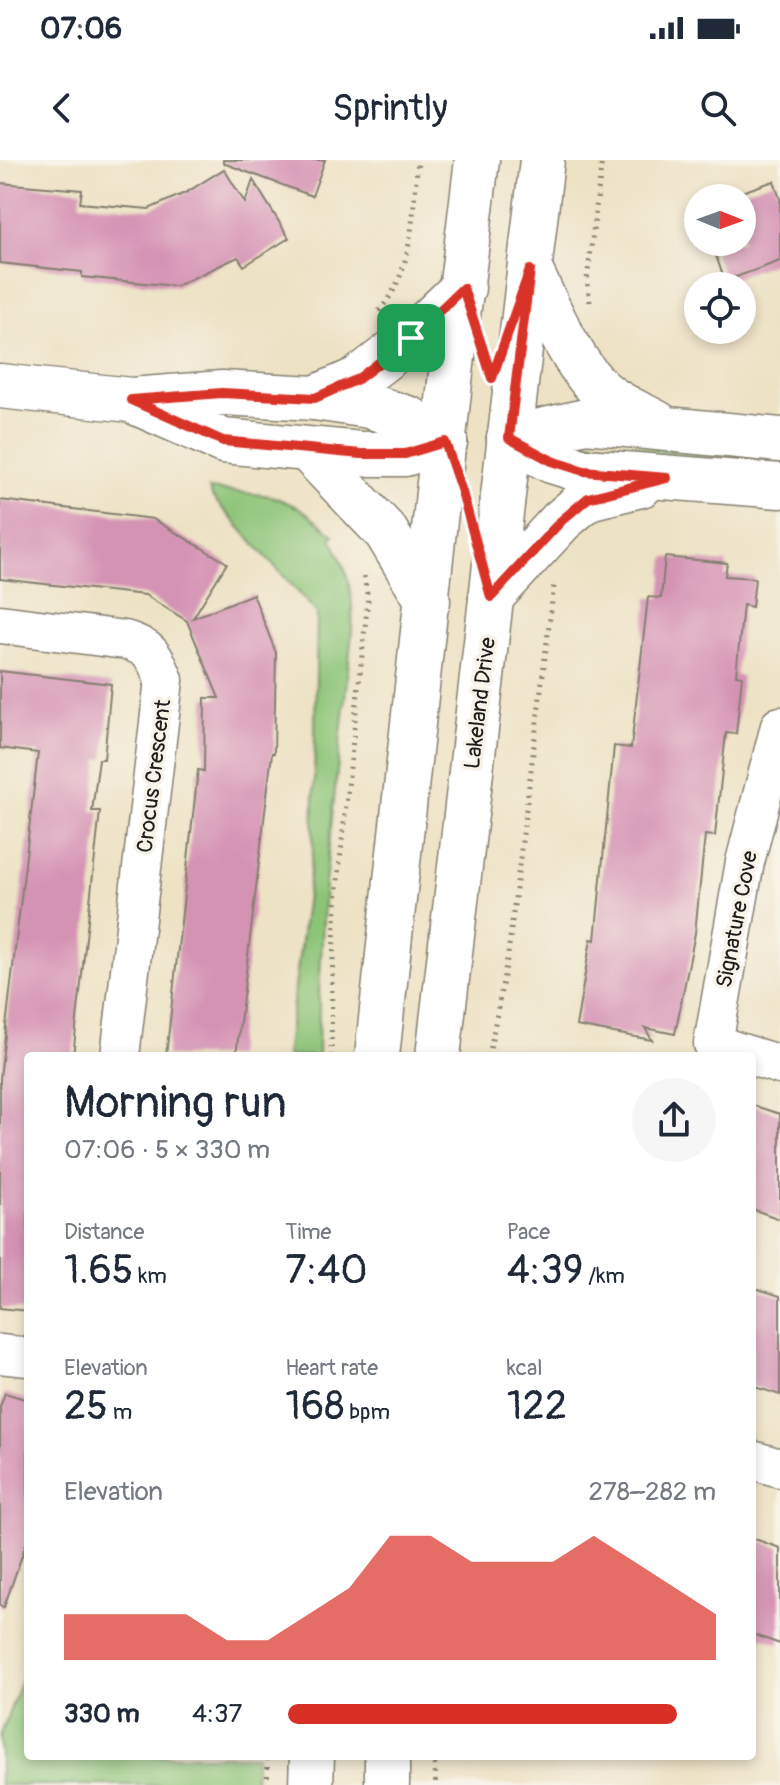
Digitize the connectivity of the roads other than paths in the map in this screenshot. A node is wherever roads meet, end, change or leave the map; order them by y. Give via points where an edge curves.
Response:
1 (477, 160) edge
2 (542, 160) edge
3 (530, 270) junction
4 (463, 288) junction
5 (492, 378) junction
6 (0, 386) edge
7 (315, 398) junction
8 (131, 400) junction
9 (670, 429) junction
10 (509, 438) junction
11 (780, 440) edge
12 (445, 442) junction
13 (309, 451) junction
14 (667, 478) junction
15 (780, 486) edge
16 (462, 492) junction
17 (491, 597) junction
18 (428, 601) junction
19 (0, 624) edge
20 (780, 726) edge
21 (120, 1052) edge
22 (377, 1052) edge
23 (438, 1052) edge
24 (739, 1052) edge
25 (756, 1057) edge
26 (780, 1065) edge
27 (0, 1354) edge
28 (24, 1357) edge
29 (756, 1461) edge
30 (780, 1468) edge
31 (312, 1760) edge
32 (387, 1760) edge
33 (311, 1785) edge
34 (387, 1785) edge

1 - 4 main road
2 - 3 main road, Lakeland Drive
3 - 5 main road
3 - 9 main road via 571,351 606,395
3 - 10 main road, Lakeland Drive
4 - 5 main road
4 - 7 main road via 358,379
4 - 12 main road
5 - 10 main road
5 - 12 main road
6 - 8 main road
7 - 8 main road via 222,393
7 - 12 main road via 410,419
8 - 13 main road via 223,441
9 - 10 main road via 586,421
9 - 11 main road
10 - 14 main road via 584,471
10 - 16 main road
10 - 17 main road, Lakeland Drive
12 - 13 main road via 405,454
12 - 16 main road
12 - 18 main road
13 - 18 main road via 386,532
14 - 15 main road
14 - 17 main road via 588,498
16 - 17 main road
16 - 18 main road
17 - 23 main road, Lakeland Drive
18 - 22 main road
19 - 21 street, Crocus Crescent via 143,645 164,680
20 - 24 street, Signature Cove via 745,862 713,1044
25 - 26 street, Signature Cove
27 - 28 street
29 - 30 street
31 - 33 main road
32 - 34 main road

